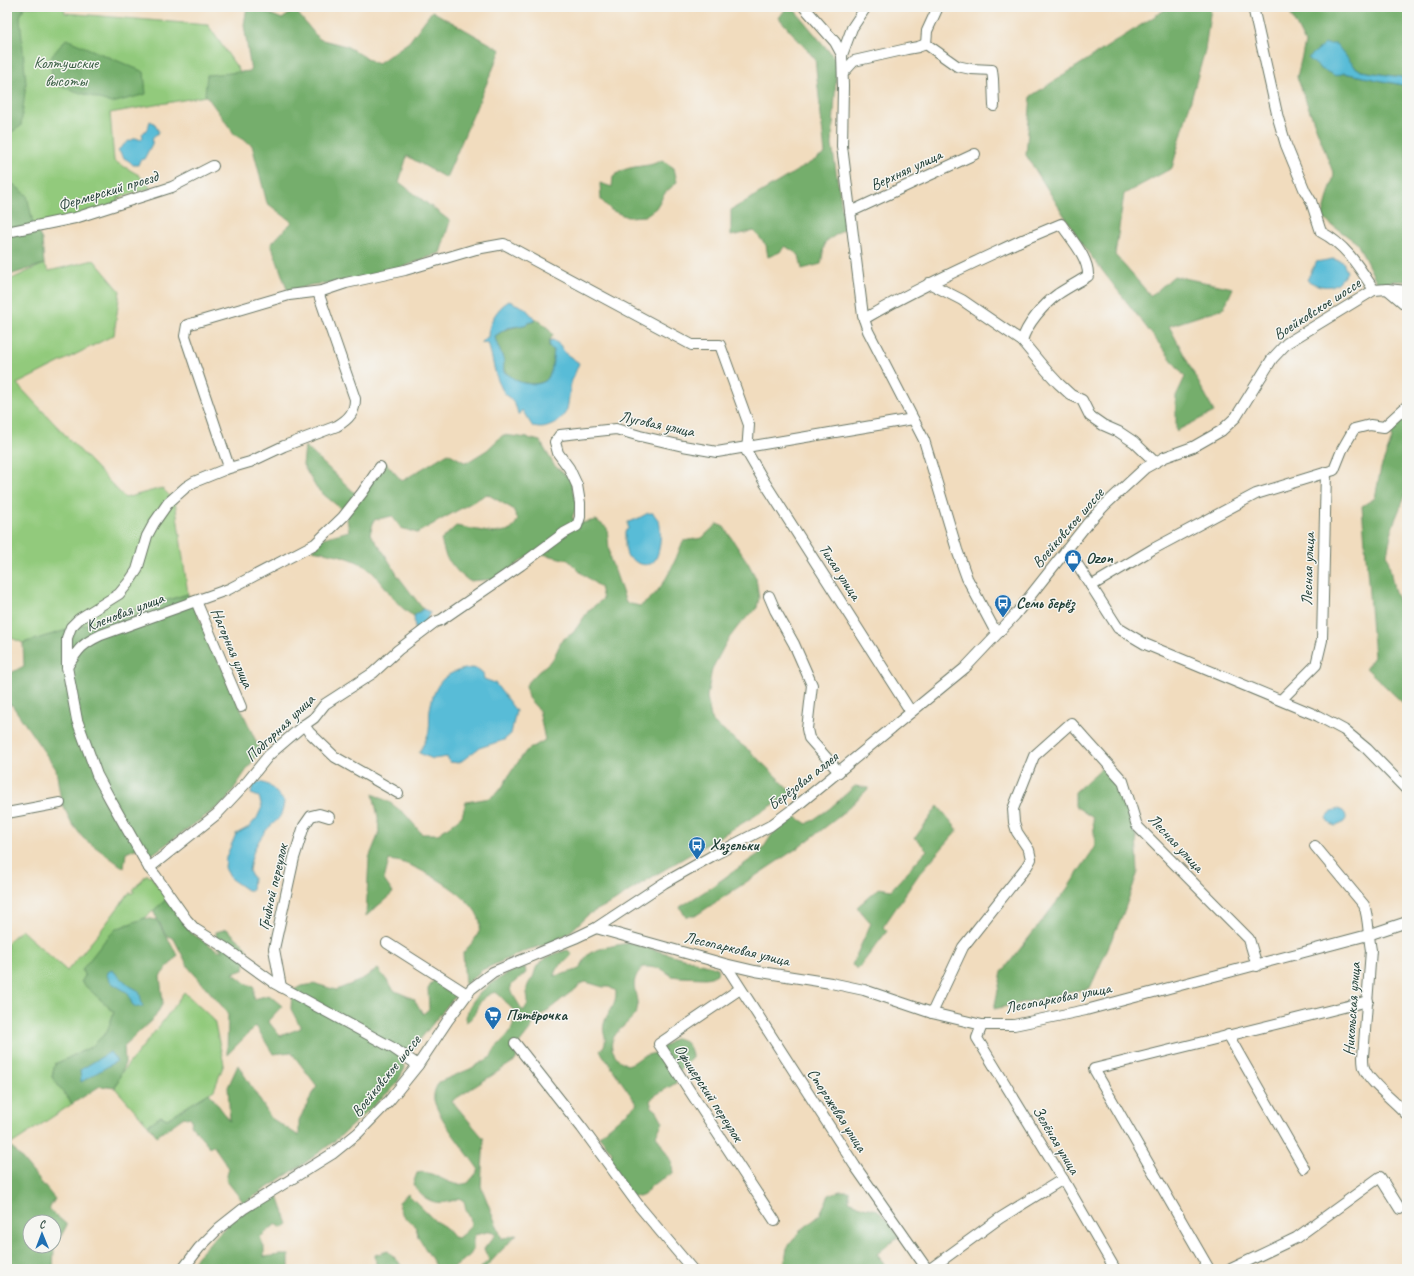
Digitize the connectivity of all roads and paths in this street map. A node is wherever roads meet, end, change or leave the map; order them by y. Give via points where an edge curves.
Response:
1 (804, 7) edge
2 (866, 7) edge
3 (938, 7) edge
4 (1253, 7) edge
5 (926, 44) junction
6 (842, 55) junction
7 (854, 61) junction
8 (843, 74) junction
9 (994, 106) dead end
10 (975, 154) dead end
11 (213, 166) dead end
12 (850, 212) junction
13 (7, 232) edge
14 (929, 283) junction
15 (1387, 289) junction
16 (1374, 290) junction
17 (322, 291) junction
18 (1407, 291) edge
19 (1407, 306) edge
20 (864, 319) junction
21 (1022, 341) junction
22 (1407, 406) edge
23 (913, 419) junction
24 (748, 447) junction
25 (1155, 462) junction
26 (380, 467) dead end
27 (226, 469) junction
28 (1326, 472) junction
29 (1066, 550) junction
30 (1091, 586) junction
31 (769, 596) dead end
32 (196, 601) junction
33 (441, 620) joint
34 (1002, 630) junction
35 (67, 666) junction
36 (1281, 700) junction
37 (241, 706) dead end
38 (911, 712) junction
39 (304, 725) junction
40 (839, 772) junction
41 (1407, 790) edge
42 (398, 793) dead end
43 (60, 803) dead end
44 (7, 813) edge
45 (329, 817) dead end
46 (1315, 846) dead end
47 (149, 868) junction
48 (1407, 922) edge
49 (596, 928) junction
50 (1368, 935) junction
51 (388, 943) dead end
52 (724, 964) junction
53 (1257, 966) junction
54 (281, 987) junction
55 (740, 989) junction
56 (467, 994) junction
57 (1368, 1001) junction
58 (932, 1013) junction
59 (982, 1025) junction
60 (1228, 1035) junction
61 (515, 1043) dead end
62 (418, 1065) junction
63 (1407, 1115) edge
64 (1304, 1168) dead end
65 (1063, 1179) junction
66 (1400, 1209) dead end
67 (775, 1221) dead end
68 (937, 1267) edge
69 (183, 1269) edge
70 (692, 1269) edge
71 (927, 1269) edge
72 (1115, 1269) edge
73 (1209, 1269) edge
74 (1231, 1269) edge

1 - 6 street via 835,42
2 - 6 street via 852,28
3 - 5 street via 927,31
4 - 16 street via 1286,145 1311,201 1321,232 1342,245
5 - 7 street
5 - 9 street via 957,66 992,70
6 - 7 street
6 - 8 street
7 - 8 street
8 - 12 street via 842,146
10 - 12 street, Верхняя улица
11 - 13 street, Фермерский проезд via 172,187 75,218
12 - 20 street
14 - 20 street
14 - 21 street via 962,300
14 - 21 street via 1061,224 1082,256 1088,276 1058,294 1046,305 1032,321
15 - 16 street, Воейковское шоссе
15 - 18 street, Воейковское шоссе
15 - 19 street
16 - 25 street, Воейковское шоссе via 1287,343 1272,359 1236,417 1222,431 1193,447
17 - 24 street via 476,249 504,244 692,345 720,345 749,425
17 - 27 street, Кленовая улица via 319,295 354,399 355,407 352,414 337,426 250,462
17 - 27 street via 289,296 187,325 185,336 228,464
20 - 23 street
21 - 25 street via 1058,383 1071,395 1082,400 1090,416 1134,442
22 - 28 street via 1384,427 1370,425 1354,429 1334,470
23 - 24 street, Луговая улица
23 - 34 street via 924,440 967,578 993,627
24 - 33 street, Луговая улица via 717,452 616,429 560,435 555,442 558,453 577,485 580,517 576,526
24 - 38 street, Тихая улица via 747,452 765,483
25 - 29 street, Воейковское шоссе via 1105,505
26 - 32 street, Кленовая улица via 343,517 315,544 229,589
27 - 35 street, Кленовая улица via 194,482 168,503 154,523 137,570 129,582 119,594 79,619 71,627 67,638
28 - 30 street via 1256,494 1153,549
28 - 36 street, Лесная улица via 1322,640 1316,665
29 - 30 street
29 - 34 street, Воейковское шоссе
30 - 36 street via 1118,628 1145,644
31 - 40 street via 812,685 807,729 810,738
32 - 35 street, Кленовая улица via 86,642
32 - 37 street, Нагорная улица
33 - 39 street, Подгорная улица via 398,650 373,673 325,704 314,718
34 - 38 street, Берёзовая аллея via 965,668
35 - 47 street via 77,720 97,775
36 - 41 street via 1344,730 1367,749
38 - 40 street, Берёзовая аллея
39 - 42 street via 335,757
39 - 47 street, Подгорная улица via 269,755 217,814
40 - 49 street, Берёзовая аллея via 770,826 664,882
43 - 44 street
45 - 54 street, Грибной переулок via 319,814 311,816 304,826 294,858 274,949
46 - 50 street, Никольская улица via 1364,905 1368,916
47 - 54 street via 195,929
48 - 50 street, Лесопарковая улица
49 - 52 street, Лесопарковая улица
49 - 56 street, Воейковское шоссе via 492,972
50 - 53 street, Лесопарковая улица
50 - 57 street, Никольская улица via 1371,950
51 - 56 street
52 - 55 street, Сторожевая улица
52 - 58 street, Лесопарковая улица via 864,990
53 - 58 street, Лесная улица via 1249,939 1137,826 1123,781 1072,723 1034,756 1014,809 1017,832 1029,850 1031,859 1028,866 963,947
53 - 59 street, Лесопарковая улица via 1072,1013 1014,1025
54 - 62 street via 393,1048
55 - 67 street, Офицерский переулок via 658,1044
55 - 71 street, Сторожевая улица via 855,1166
56 - 62 street, Воейковское шоссе
57 - 60 street
57 - 63 street, Никольская улица via 1364,1069 1371,1080
58 - 59 street, Лесопарковая улица
59 - 65 street, Зелёная улица via 977,1038
60 - 64 street
60 - 73 street via 1094,1069
61 - 70 street via 639,1206
62 - 69 street, Воейковское шоссе via 389,1101 358,1133 332,1154 243,1209 218,1228
65 - 68 street via 1000,1218
65 - 72 street, Зелёная улица
66 - 74 street via 1380,1177 1296,1238

